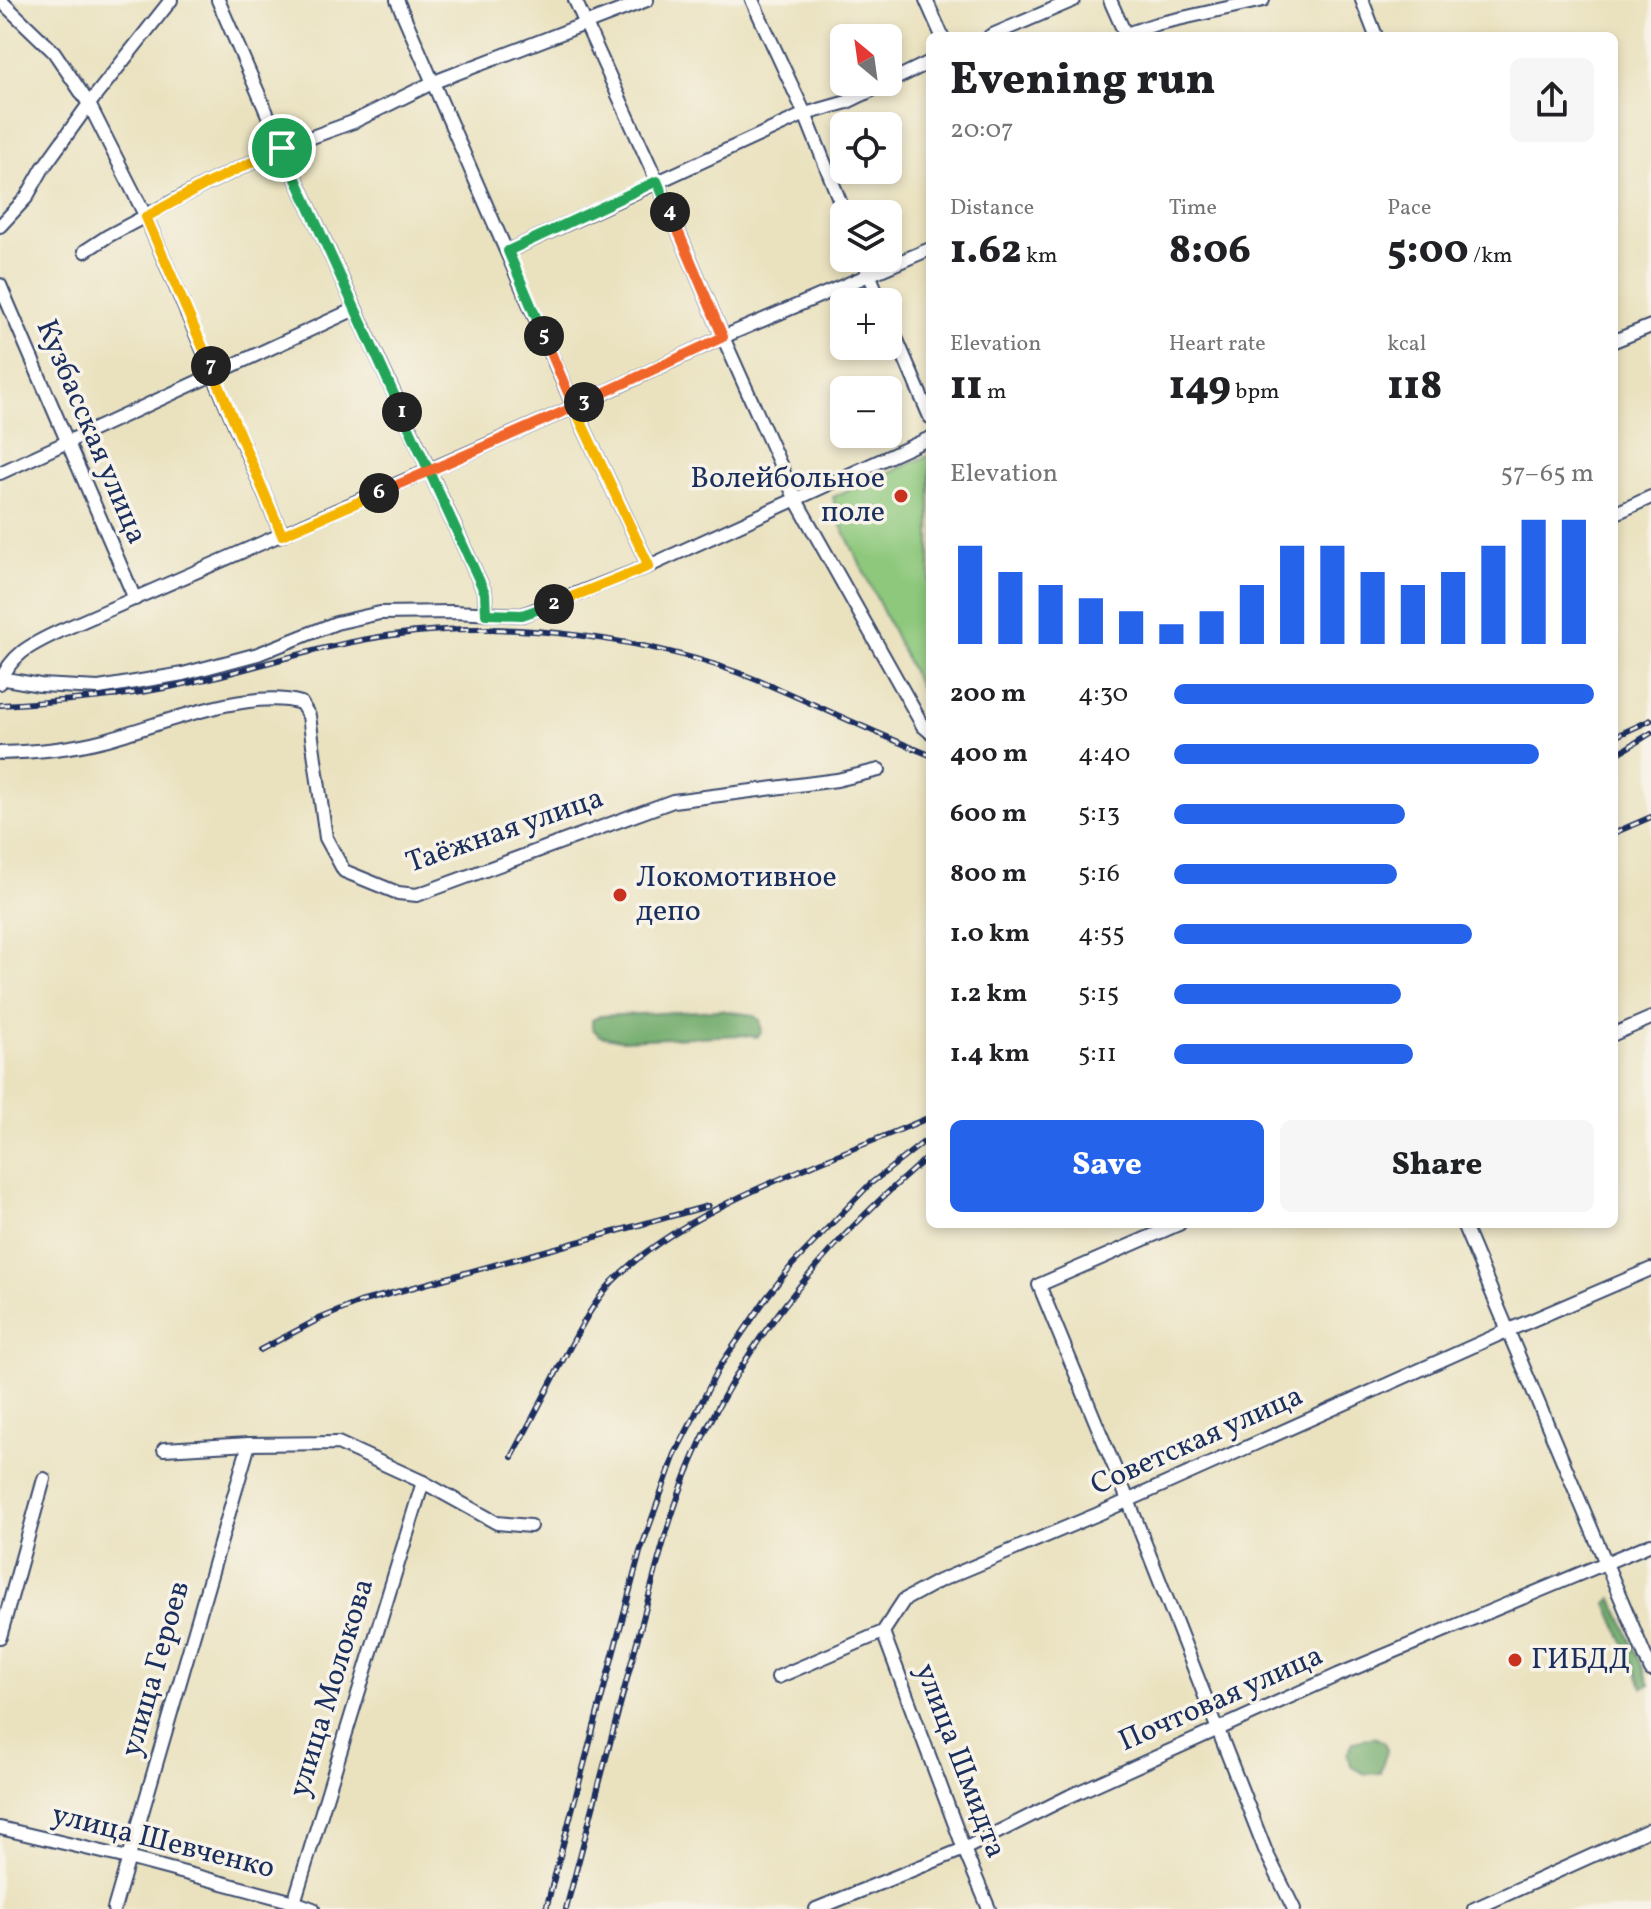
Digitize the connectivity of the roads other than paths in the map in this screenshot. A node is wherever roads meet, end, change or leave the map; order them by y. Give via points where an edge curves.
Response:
1 (0, 0) edge
2 (171, 0) edge
3 (218, 0) edge
4 (397, 0) edge
5 (575, 0) edge
6 (647, 0) edge
7 (752, 0) edge
8 (926, 0) edge
9 (1074, 0) edge
10 (1110, 0) edge
11 (1263, 0) edge
12 (1362, 0) edge
13 (587, 25) junction
14 (940, 32) edge
15 (999, 32) edge
16 (1125, 32) edge
17 (1134, 32) edge
18 (1374, 32) edge
19 (926, 64) edge
20 (434, 82) junction
21 (89, 104) junction
22 (805, 114) junction
23 (282, 148) junction
24 (657, 181) junction
25 (839, 200) edge
26 (146, 217) junction
27 (0, 226) edge
28 (85, 251) dead end
29 (508, 251) junction
30 (926, 251) edge
31 (868, 274) junction
32 (0, 285) edge
33 (874, 288) edge
34 (355, 309) junction
35 (1651, 326) edge
36 (723, 337) junction
37 (1618, 339) edge
38 (902, 352) edge
39 (214, 374) junction
40 (574, 407) junction
41 (926, 408) edge
42 (926, 440) edge
43 (67, 442) junction
44 (428, 471) junction
45 (0, 473) edge
46 (1651, 497) edge
47 (796, 500) junction
48 (1618, 512) edge
49 (282, 535) junction
50 (649, 566) junction
51 (135, 599) junction
52 (486, 614) junction
53 (0, 680) edge
54 (926, 729) edge
55 (0, 753) edge
56 (879, 770) dead end
57 (1651, 1018) edge
58 (1618, 1032) edge
59 (1170, 1228) edge
60 (1465, 1228) edge
61 (1651, 1269) edge
62 (1509, 1330) junction
63 (249, 1444) junction
64 (164, 1449) dead end
65 (44, 1479) dead end
66 (423, 1482) junction
67 (1128, 1500) junction
68 (530, 1526) dead end
69 (1651, 1544) edge
70 (1606, 1563) junction
71 (883, 1632) junction
72 (0, 1637) edge
73 (1651, 1670) edge
74 (778, 1677) dead end
75 (1218, 1728) junction
76 (0, 1828) edge
77 (1651, 1829) edge
78 (964, 1849) junction
79 (128, 1858) junction
80 (293, 1905) edge
81 (114, 1909) edge
82 (313, 1909) edge
83 (816, 1909) edge
84 (989, 1909) edge
85 (1294, 1909) edge
86 (1474, 1909) edge

1 - 21 street via 54,52
2 - 21 street
3 - 23 street
4 - 20 street
5 - 13 street
6 - 13 street
7 - 22 street
8 - 14 street
9 - 15 street
10 - 16 street
11 - 17 street
12 - 18 street
13 - 20 street
13 - 24 street
19 - 22 street via 847,102
20 - 23 street via 353,122
20 - 29 street
21 - 26 street
21 - 27 street via 26,198
22 - 24 street
22 - 25 street
23 - 26 street
23 - 34 street
24 - 29 street
24 - 36 street
26 - 28 street
26 - 39 street
29 - 40 street
30 - 31 street
31 - 33 street
31 - 36 street
32 - 43 street, Кузбасская улица
34 - 39 street
34 - 44 street
35 - 37 street
36 - 40 street
36 - 47 street
38 - 41 street
39 - 43 street
39 - 49 street
40 - 44 street
40 - 50 street
42 - 47 street
43 - 45 street
43 - 51 street, Кузбасская улица
44 - 49 street
44 - 52 street via 485,593
46 - 48 street
47 - 50 street
47 - 54 street
49 - 51 street
50 - 52 street via 522,615
51 - 53 street via 24,648 9,661
52 - 53 street via 380,613 258,654 99,688
55 - 56 street, Таёжная улица via 100,741 206,709 287,698 301,703 309,716 326,838 344,871 398,893 417,895 673,801
57 - 58 street
59 - 67 street via 1039,1285
60 - 62 street
61 - 62 street, Советская улица
62 - 67 street, Советская улица
62 - 70 street
63 - 64 street
63 - 66 street via 338,1443
63 - 79 street, улица Героев
65 - 72 street
66 - 68 street via 497,1523
66 - 80 street, улица Молокова
67 - 71 street, Советская улица via 939,1581 904,1600
67 - 75 street
69 - 70 street, Почтовая улица
70 - 73 street
70 - 75 street, Почтовая улица
71 - 74 street
71 - 78 street, улица Шмидта
75 - 78 street, Почтовая улица
75 - 85 street
76 - 79 street, улица Шевченко
77 - 86 street
78 - 83 street, Почтовая улица
78 - 84 street, улица Шмидта
79 - 80 street, улица Шевченко
79 - 81 street, улица Героев
80 - 82 street, улица Шевченко

